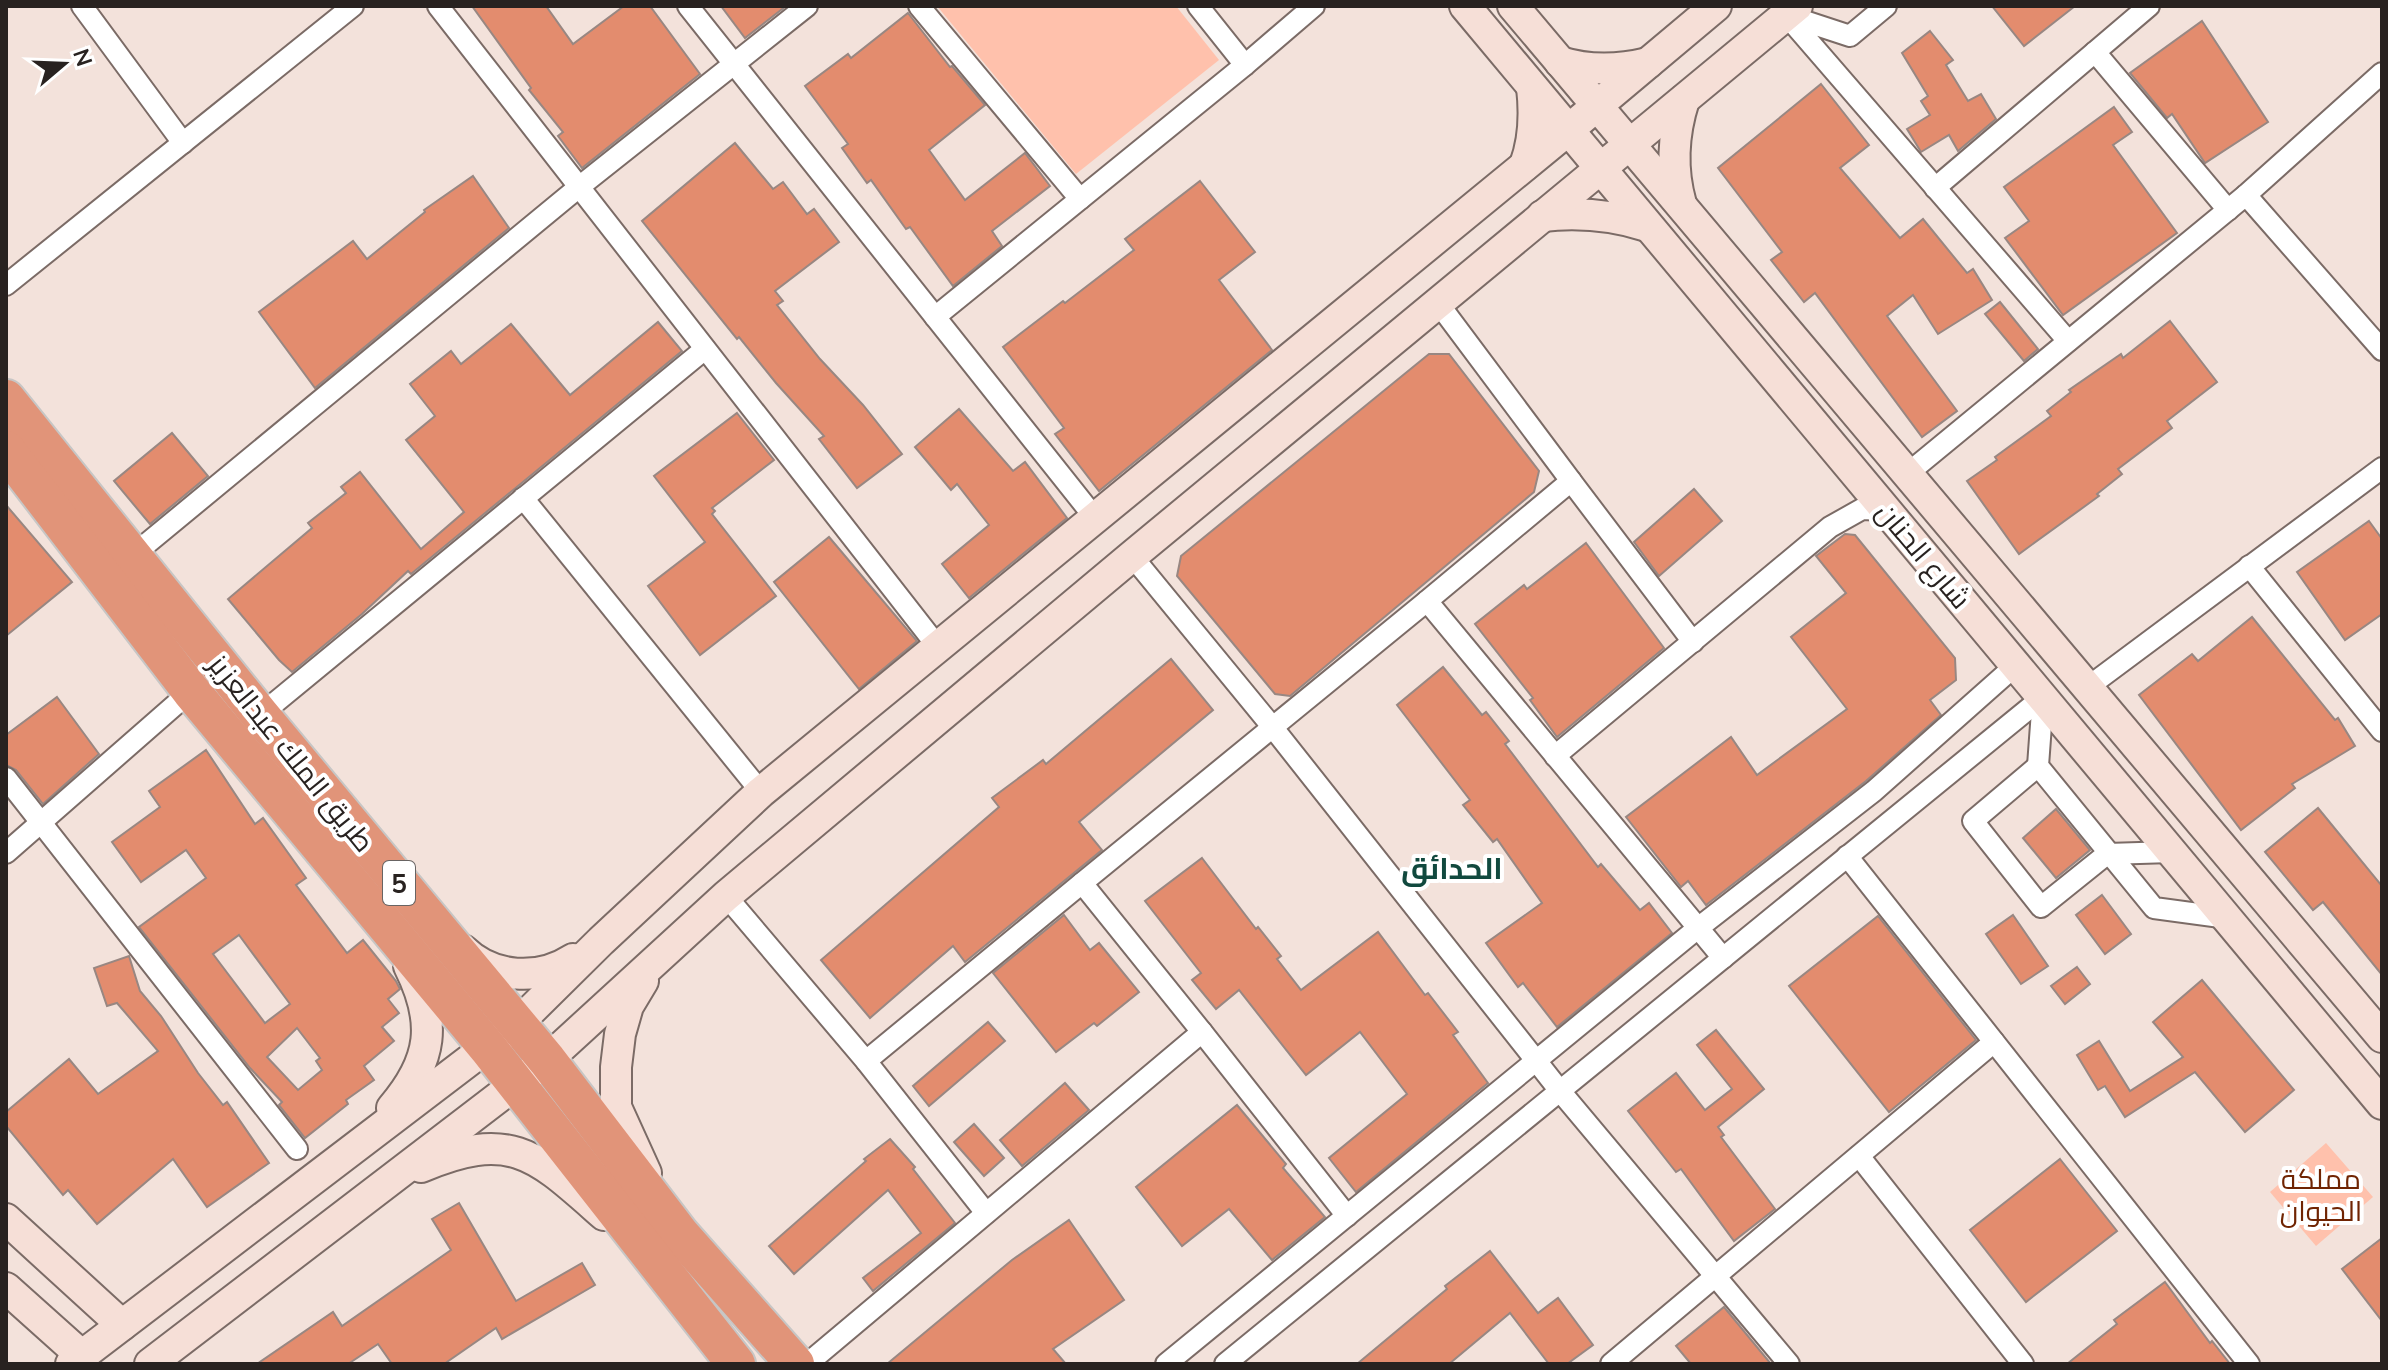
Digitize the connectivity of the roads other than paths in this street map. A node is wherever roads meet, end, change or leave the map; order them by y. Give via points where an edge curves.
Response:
1 (82, 6) edge
2 (353, 6) edge
3 (438, 6) edge
4 (688, 6) edge
5 (807, 6) edge
6 (919, 6) edge
7 (1198, 6) edge
8 (1314, 6) edge
9 (1465, 6) edge
10 (1513, 6) edge
11 (1716, 6) edge
12 (1886, 6) edge
13 (2149, 6) edge
14 (1791, 10) edge
15 (2095, 52) junction
16 (1560, 62) junction
17 (1650, 62) junction
18 (733, 63) junction
19 (1245, 65) junction
20 (2382, 73) edge
21 (1532, 87) junction
22 (1684, 100) junction
23 (1597, 106) junction
24 (1567, 131) junction
25 (183, 143) junction
26 (1630, 144) junction
27 (1525, 165) junction
28 (1599, 169) junction
29 (579, 187) junction
30 (1935, 188) junction
31 (2246, 195) junction
32 (1080, 199) junction
33 (1681, 205) junction
34 (2228, 210) junction
35 (1542, 216) junction
36 (1647, 226) junction
37 (6, 285) edge
38 (1438, 303) junction
39 (935, 317) junction
40 (2068, 341) junction
41 (705, 349) junction
42 (2382, 350) edge
43 (6, 399) edge
44 (6, 450) edge
45 (2382, 468) edge
46 (1907, 474) junction
47 (1571, 481) junction
48 (523, 498) junction
49 (1886, 510) junction
50 (1095, 518) junction
51 (133, 555) junction
52 (1132, 556) junction
53 (2249, 566) junction
54 (1427, 601) junction
55 (1693, 642) junction
56 (938, 647) junction
57 (2016, 665) junction
58 (2088, 687) junction
59 (191, 691) junction
60 (2043, 697) junction
61 (260, 715) junction
62 (1274, 729) junction
63 (2382, 731) edge
64 (1555, 756) junction
65 (2038, 766) junction
66 (6, 778) edge
67 (1874, 791) junction
68 (761, 792) junction
69 (40, 822) junction
70 (1881, 828) junction
71 (2172, 852) junction
72 (6, 853) edge
73 (2107, 854) junction
74 (1847, 856) junction
75 (1082, 883) junction
76 (726, 896) junction
77 (416, 905) junction
78 (2228, 918) junction
79 (1698, 928) junction
80 (394, 935) junction
81 (601, 941) junction
82 (1723, 958) junction
83 (654, 962) junction
84 (517, 1024) junction
85 (1202, 1032) junction
86 (2382, 1037) edge
87 (1994, 1042) junction
88 (488, 1048) junction
89 (547, 1060) junction
90 (866, 1061) junction
91 (1537, 1061) junction
92 (516, 1083) junction
93 (1560, 1091) junction
94 (2382, 1104) edge
95 (359, 1145) junction
96 (297, 1149) dead end
97 (1859, 1156) junction
98 (386, 1183) junction
99 (986, 1213) junction
100 (1347, 1216) junction
101 (6, 1219) edge
102 (666, 1246) junction
103 (1716, 1276) junction
104 (6, 1288) edge
105 (122, 1325) junction
106 (77, 1360) edge
107 (150, 1364) edge
108 (736, 1364) edge
109 (795, 1364) edge
110 (807, 1364) edge
111 (1166, 1364) edge
112 (1225, 1364) edge
113 (1611, 1364) edge
114 (1789, 1364) edge
115 (2023, 1364) edge
116 (2249, 1364) edge

1 - 25 street
2 - 25 street
3 - 29 street
4 - 18 street
5 - 18 street
6 - 32 street
7 - 19 street
8 - 19 street
9 - 21 main road, شارع الحنان
10 - 16 main road, شارع الحنان
11 - 17 main road
12 - 14 street via 1850,36
13 - 15 street
14 - 22 main road
14 - 30 street
15 - 30 street
15 - 34 street
16 - 17 main road via 1579,68 1626,68
16 - 23 main road, شارع الحنان
17 - 23 main road
18 - 29 street
18 - 39 street
19 - 32 street
20 - 31 street
21 - 24 main road, شارع الحنان
21 - 27 main road via 1531,150
22 - 26 main road
22 - 33 main road via 1676,123 1674,177
23 - 24 main road
23 - 26 main road, شارع الحنان
24 - 27 main road
24 - 28 main road, شارع الحنان
25 - 37 street
26 - 28 main road
26 - 33 main road, شارع الحنان
27 - 50 main road
28 - 35 main road
28 - 36 main road, شارع الحنان
29 - 41 street
29 - 51 street
30 - 40 street
31 - 34 street
31 - 42 street
32 - 39 street
33 - 46 main road, شارع الحنان
34 - 40 street
35 - 36 main road via 1622,218
35 - 38 main road
36 - 49 main road, شارع الحنان
38 - 47 street
38 - 52 main road
39 - 50 street
40 - 46 street
41 - 48 street
41 - 56 street
43 - 51 highway, طريق الملك عبدالعزيز / 5
44 - 59 highway, طريق الملك عبدالعزيز / 5
45 - 53 street
46 - 58 main road, شارع الحنان
47 - 54 street
47 - 55 street
48 - 61 street
48 - 68 street
49 - 55 street via 1862,509 1841,520
49 - 57 main road, شارع الحنان
50 - 56 main road
51 - 61 highway, طريق الملك عبدالعزيز / 5
52 - 62 street
52 - 76 main road
53 - 58 street
53 - 63 street
54 - 62 street
54 - 64 street
55 - 64 street
56 - 68 main road
57 - 60 main road, شارع الحنان
57 - 67 street
58 - 86 main road, شارع الحنان
59 - 69 street
59 - 80 highway, طريق الملك عبدالعزيز / 5
60 - 65 street
60 - 70 street
60 - 71 main road, شارع الحنان
61 - 77 highway, طريق الملك عبدالعزيز / 5
62 - 75 street
62 - 91 street
64 - 79 street
65 - 73 street
65 - 73 street via 1973,821 2041,907
66 - 69 street
67 - 70 street
67 - 79 street
68 - 81 main road
69 - 72 street
69 - 96 street
70 - 74 street
71 - 73 street
71 - 78 main road, شارع الحنان
73 - 78 street via 2154,908
74 - 82 street
74 - 87 street
75 - 85 street
75 - 90 street
76 - 83 main road
76 - 90 street
77 - 81 main road via 467,954 519,976 563,966
77 - 84 highway, طريق الملك عبدالعزيز / 5
78 - 94 main road, شارع الحنان
79 - 82 street
79 - 91 street
80 - 88 highway, طريق الملك عبدالعزيز / 5
80 - 95 main road via 422,991 426,1043 412,1085
81 - 84 main road
82 - 93 street
83 - 89 main road
83 - 102 main road via 628,1006 620,1034 616,1107
84 - 88 main road
84 - 89 highway, طريق الملك عبدالعزيز / 5
85 - 99 street
85 - 100 street
87 - 97 street
87 - 116 street
88 - 92 highway, طريق الملك عبدالعزيز / 5
88 - 95 main road
89 - 92 main road
89 - 102 highway, طريق الملك عبدالعزيز / 5
90 - 99 street
91 - 93 street
91 - 100 street
92 - 98 main road
92 - 102 highway, طريق الملك عبدالعزيز / 5
93 - 103 street
93 - 112 street
95 - 105 main road
97 - 103 street
97 - 115 street
98 - 102 main road via 471,1149 513,1150 554,1170
98 - 107 main road
99 - 110 street
100 - 111 street
101 - 105 main road
102 - 108 highway, طريق الملك عبدالعزيز / 5
102 - 109 highway, طريق الملك عبدالعزيز / 5
103 - 113 street
103 - 114 street
104 - 106 main road
105 - 106 main road

